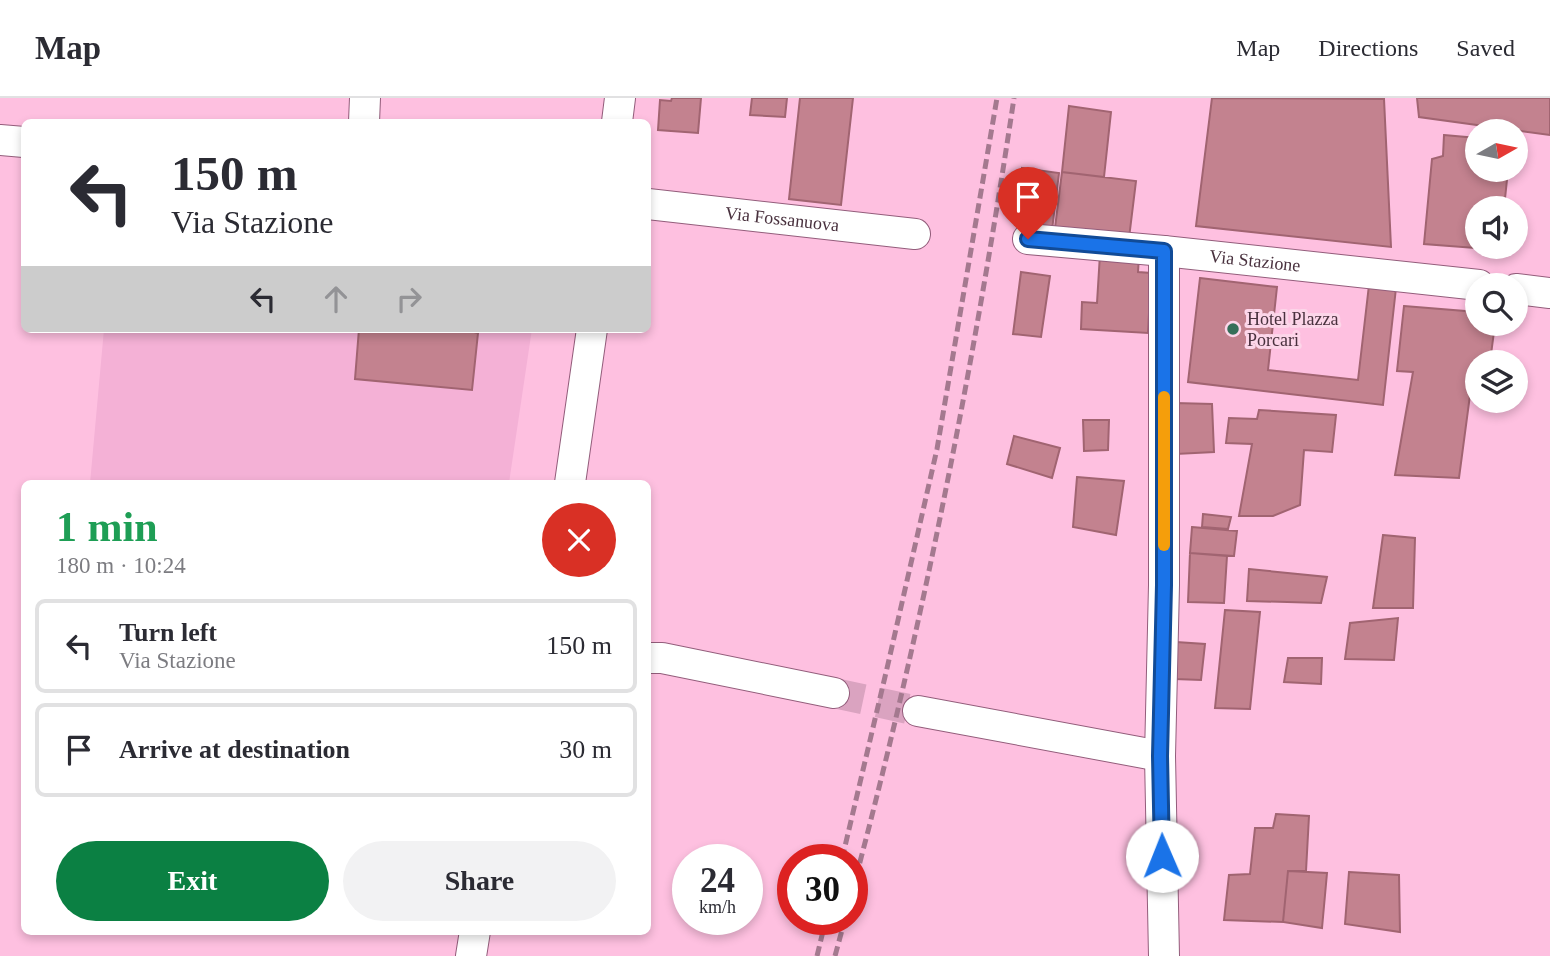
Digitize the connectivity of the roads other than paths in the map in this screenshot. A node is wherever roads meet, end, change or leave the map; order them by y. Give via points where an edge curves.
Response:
1 (365, 98) edge
2 (620, 98) edge
3 (364, 119) edge
4 (617, 119) edge
5 (0, 140) edge
6 (21, 142) edge
7 (651, 204) edge
8 (915, 234) dead end
9 (1028, 239) dead end
10 (1164, 251) junction
11 (1465, 283) edge
12 (1528, 290) edge
13 (1550, 293) edge
14 (591, 333) edge
15 (570, 480) edge
16 (652, 656) edge
17 (834, 693) tunnel mouth
18 (918, 711) tunnel mouth
19 (1160, 756) junction
20 (474, 935) edge
21 (471, 956) edge
22 (1164, 956) edge

1 - 3 street
2 - 4 street
5 - 6 street
7 - 8 street, Via Fossanuova
9 - 10 street, Via Stazione
10 - 11 street, Via Stazione
10 - 19 street
12 - 13 street
14 - 15 street
16 - 17 street
18 - 19 street
19 - 22 street
20 - 21 street

